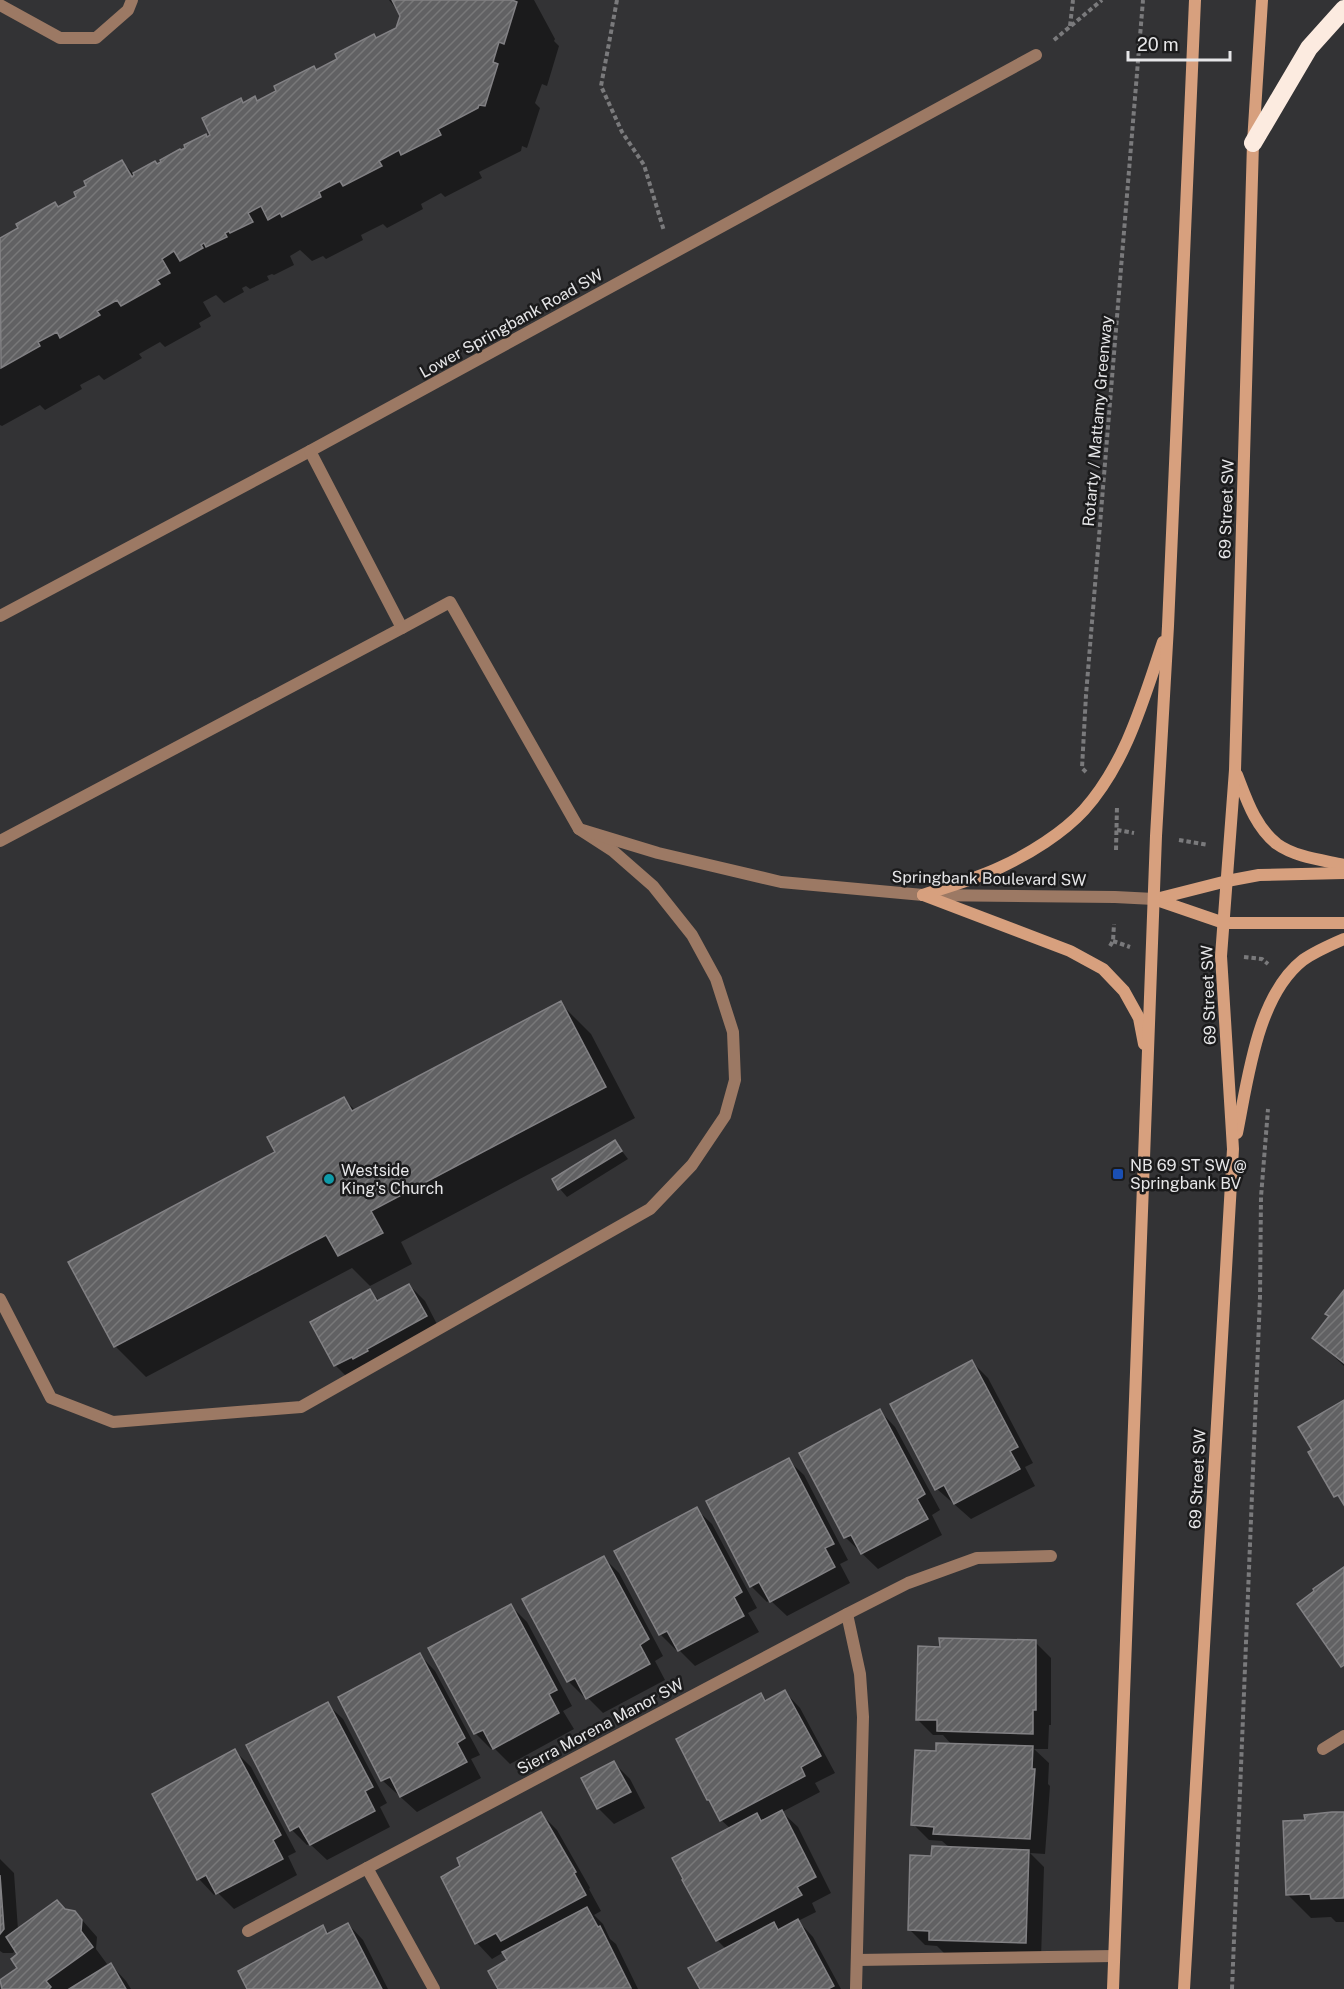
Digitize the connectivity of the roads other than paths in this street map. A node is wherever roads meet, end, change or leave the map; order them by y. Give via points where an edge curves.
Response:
1 (132, 0) edge
2 (1195, 0) edge
3 (1262, 0) edge
4 (0, 5) edge
5 (1344, 9) edge
6 (1036, 55) road end
7 (1253, 143) junction
8 (310, 451) junction
9 (0, 616) edge
10 (1168, 626) junction
11 (402, 628) junction
12 (1235, 770) junction
13 (579, 830) junction
14 (0, 842) edge
15 (1344, 866) edge
16 (1344, 873) edge
17 (1227, 881) junction
18 (923, 895) junction
19 (1154, 899) junction
20 (1224, 923) junction
21 (1344, 923) edge
22 (1344, 939) edge
23 (1148, 1062) junction
24 (1233, 1149) junction
25 (0, 1299) edge
26 (1052, 1556) dead end
27 (847, 1614) junction
28 (1344, 1736) edge
29 (1323, 1749) dead end
30 (368, 1868) junction
31 (248, 1931) dead end
32 (1114, 1956) junction
33 (857, 1960) junction
34 (434, 1989) edge
35 (856, 1989) edge
36 (1113, 1989) edge
37 (1184, 1989) edge

1 - 4 street via 128,10 96,38 60,38
2 - 10 main road
3 - 7 main road, 69 Street SW
5 - 7 highway via 1309,48
6 - 8 street, Lower Springbank Road SW
7 - 12 main road, 69 Street SW
8 - 9 street, Lower Springbank Road SW
8 - 11 street
10 - 18 main road via 1134,727 1116,763 1083,811 1056,836 1000,867
10 - 19 main road
11 - 13 street via 450,602
11 - 14 street
12 - 15 main road via 1260,825 1276,843 1307,857
12 - 17 main road, 69 Street SW
13 - 18 street, Springbank Boulevard SW via 781,882
13 - 25 street via 613,851 653,886 692,934 716,979 733,1032 735,1080 725,1116 692,1165 650,1209 301,1407 113,1422 51,1398
16 - 17 main road, Springbank Boulevard SW via 1259,875
17 - 19 main road, Springbank Boulevard SW
17 - 20 main road, 69 Street SW
18 - 19 street, Springbank Boulevard SW
18 - 23 main road via 1070,951 1103,969 1124,991 1138,1018
19 - 20 main road, Springbank Boulevard SW
19 - 23 main road
20 - 21 main road, Springbank Boulevard SW
20 - 24 main road, 69 Street SW via 1221,956
22 - 24 main road via 1302,961 1285,979 1274,999 1252,1063
23 - 32 main road
24 - 37 main road, 69 Street SW
26 - 27 street, Sierra Morena Manor SW via 977,1558 908,1583
27 - 30 street, Sierra Morena Manor SW
27 - 33 street via 860,1674 863,1717
28 - 29 street
30 - 31 street, Sierra Morena Manor SW
30 - 34 street
32 - 33 street
32 - 36 main road
33 - 35 street

